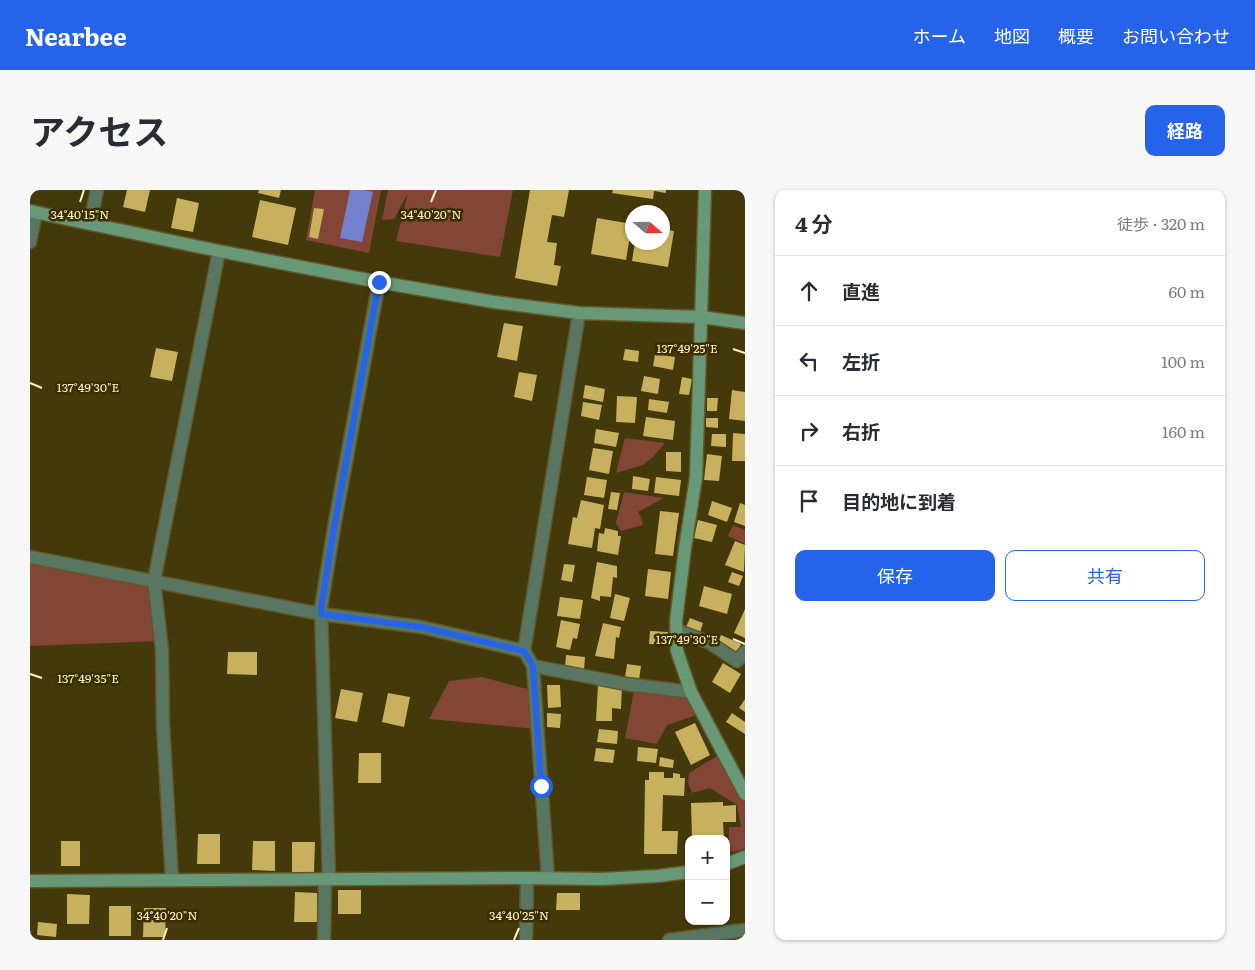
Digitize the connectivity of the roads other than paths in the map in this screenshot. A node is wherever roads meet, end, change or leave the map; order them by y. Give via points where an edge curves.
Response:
1 (97, 190) edge
2 (706, 190) edge
3 (33, 211) edge
4 (90, 224) junction
5 (30, 242) edge
6 (219, 251) junction
7 (379, 282) junction
8 (579, 313) junction
9 (701, 317) junction
10 (745, 323) edge
11 (30, 557) edge
12 (154, 581) junction
13 (321, 614) junction
14 (676, 630) junction
15 (524, 651) junction
16 (745, 652) edge
17 (533, 666) junction
18 (691, 692) junction
19 (745, 794) edge
20 (745, 857) edge
21 (730, 863) edge
22 (685, 873) edge
23 (527, 878) junction
24 (548, 878) junction
25 (327, 879) junction
26 (172, 880) junction
27 (30, 881) edge
28 (745, 930) edge
29 (324, 940) edge
30 (526, 940) edge
31 (669, 940) edge

1 - 4 street
2 - 9 street
3 - 4 street
3 - 5 street
4 - 6 street
6 - 7 street
6 - 12 street
7 - 8 street
7 - 13 street
8 - 9 street
8 - 15 street
9 - 10 street
9 - 14 street via 696,477
11 - 12 street
12 - 13 street
12 - 26 street via 162,650
13 - 15 street via 421,627
13 - 25 street
14 - 16 street via 710,643 737,661
14 - 18 street via 677,651
15 - 17 street
17 - 18 street via 626,684
17 - 24 street
18 - 19 street
20 - 21 street
22 - 24 street via 602,879
23 - 24 street
23 - 25 street
23 - 30 street
25 - 26 street
25 - 29 street
26 - 27 street
28 - 31 street

